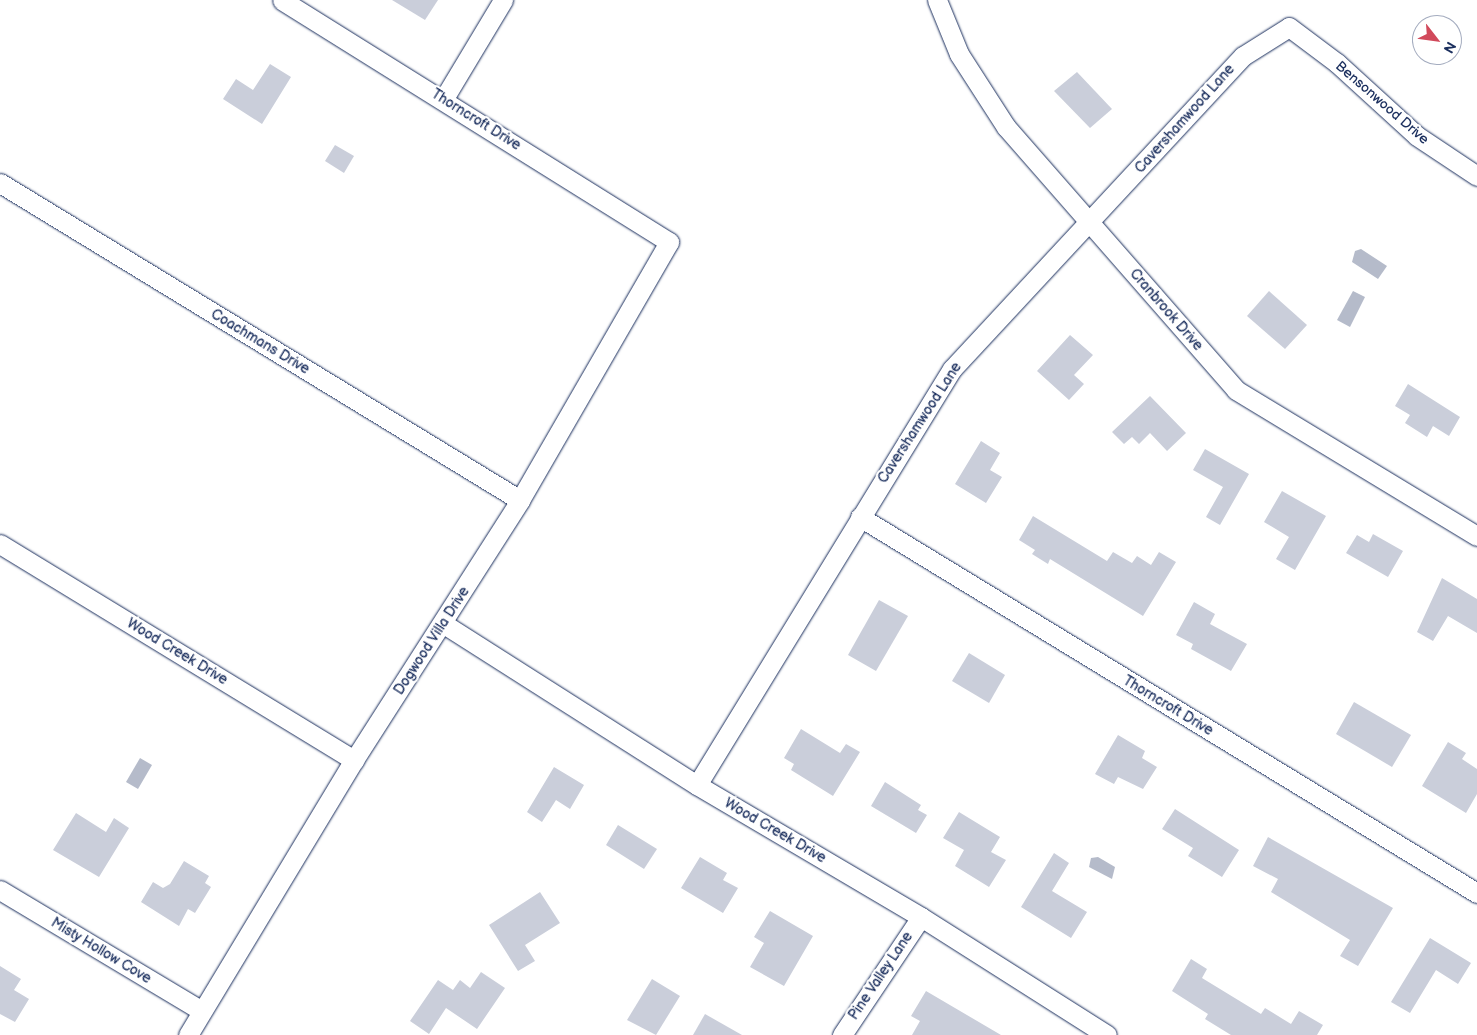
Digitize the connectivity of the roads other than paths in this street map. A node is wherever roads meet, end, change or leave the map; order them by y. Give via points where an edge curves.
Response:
1 (282, 0) edge
2 (503, 0) edge
3 (937, 0) edge
4 (1289, 27) joint
5 (444, 100) junction
6 (1477, 176) edge
7 (0, 183) edge
8 (1090, 224) junction
9 (669, 242) joint
10 (520, 500) junction
11 (860, 517) junction
12 (1477, 536) edge
13 (0, 544) edge
14 (444, 624) junction
15 (354, 760) junction
16 (697, 786) junction
17 (0, 890) edge
18 (1477, 893) edge
19 (921, 917) junction
20 (202, 1012) junction
21 (188, 1035) edge
22 (842, 1035) edge
23 (1107, 1035) edge

1 - 5 street, Thorncroft Drive
2 - 5 street
3 - 8 street, Cranbrook Drive via 978,89
4 - 6 street, Bensonwood Drive via 1337,63 1417,136
4 - 8 street, Cavershamwood Lane via 1243,56
5 - 9 street, Thorncroft Drive
7 - 10 street, Coachmans Drive
8 - 11 street, Cavershamwood Lane via 952,369
8 - 12 street, Cranbrook Drive via 1236,390
9 - 10 street, Dogwood Villa Drive
10 - 14 street, Dogwood Villa Drive
11 - 16 street, Cavershamwood Lane
11 - 18 street, Thorncroft Drive
13 - 15 street, Wood Creek Drive
14 - 15 street, Dogwood Villa Drive
14 - 16 street, Wood Creek Drive
15 - 20 street, Dogwood Villa Drive
16 - 19 street, Wood Creek Drive
17 - 20 street, Misty Hollow Cove
19 - 22 street, Pine Valley Lane
19 - 23 street, Wood Creek Drive
20 - 21 street, Dogwood Villa Drive

